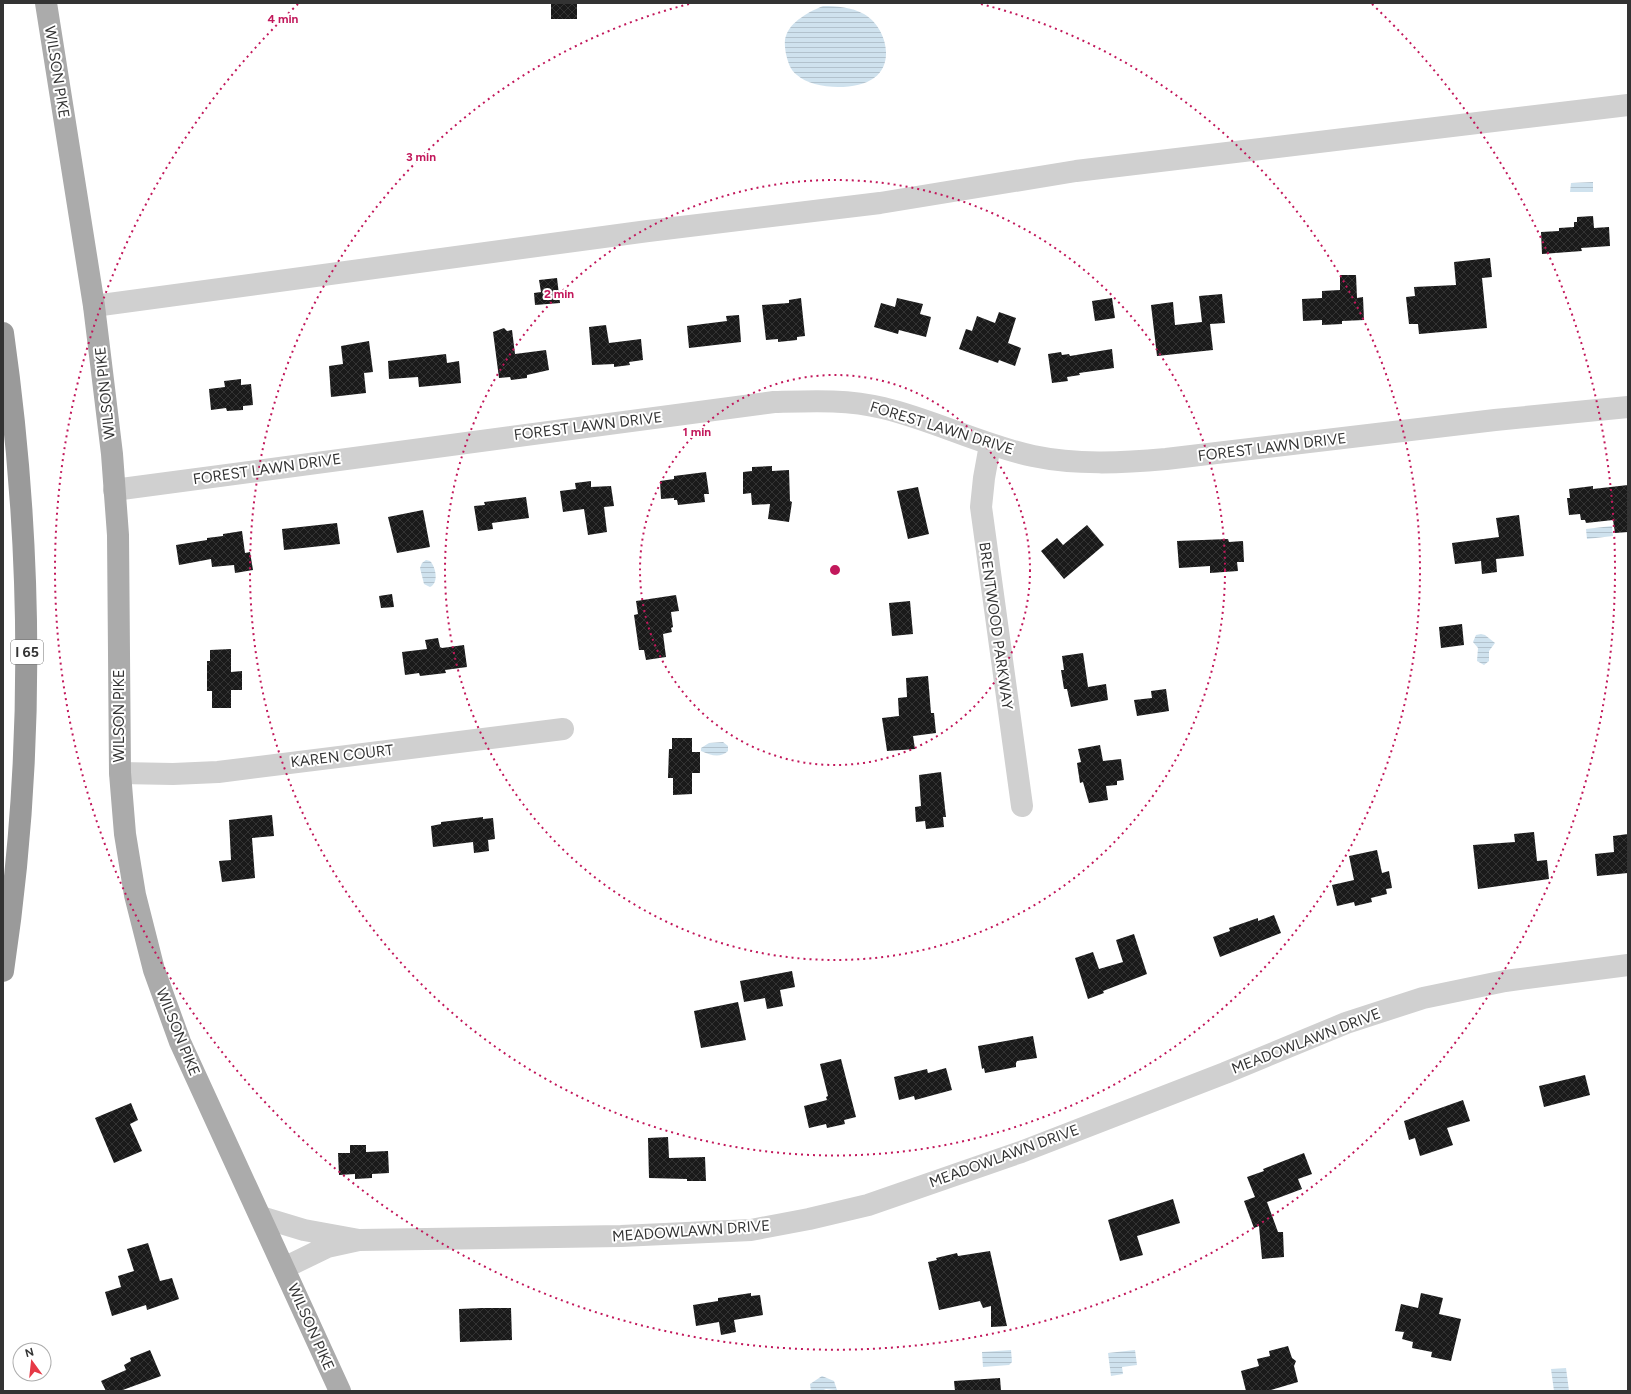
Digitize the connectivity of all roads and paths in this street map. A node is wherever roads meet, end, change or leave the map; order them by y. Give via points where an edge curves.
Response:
1 (46, 3) edge
2 (1628, 105) edge
3 (94, 306) junction
4 (3, 333) edge
5 (1628, 407) edge
6 (990, 445) junction
7 (114, 490) junction
8 (563, 729) dead end
9 (120, 773) junction
10 (1022, 806) dead end
11 (1628, 965) edge
12 (3, 971) edge
13 (261, 1217) junction
14 (359, 1240) junction
15 (284, 1268) junction
16 (340, 1391) edge

1 - 3 main road, WILSON PIKE
2 - 3 street via 1076,171 880,203 648,231
3 - 7 main road, WILSON PIKE
4 - 12 highway, I 65 via 20,475 27,652 24,770 18,856
5 - 6 street, FOREST LAWN DRIVE via 1116,463 1048,459
6 - 7 street, FOREST LAWN DRIVE via 917,418 868,405 822,401 774,402
6 - 10 street, BRENTWOOD PARKWAY via 981,507
7 - 9 main road, WILSON PIKE via 118,550
8 - 9 street, KAREN COURT via 218,772
9 - 13 main road, WILSON PIKE via 131,875 145,937 162,994 187,1058
11 - 14 street, MEADOWLAWN DRIVE via 1506,981 1423,998 1346,1023 1204,1082 1021,1152 868,1205 809,1219 751,1230 621,1236
13 - 14 street, MEADOWLAWN DRIVE via 304,1230
13 - 15 main road, WILSON PIKE
14 - 15 street, MEADOWLAWN DRIVE via 327,1247
15 - 16 main road, WILSON PIKE

